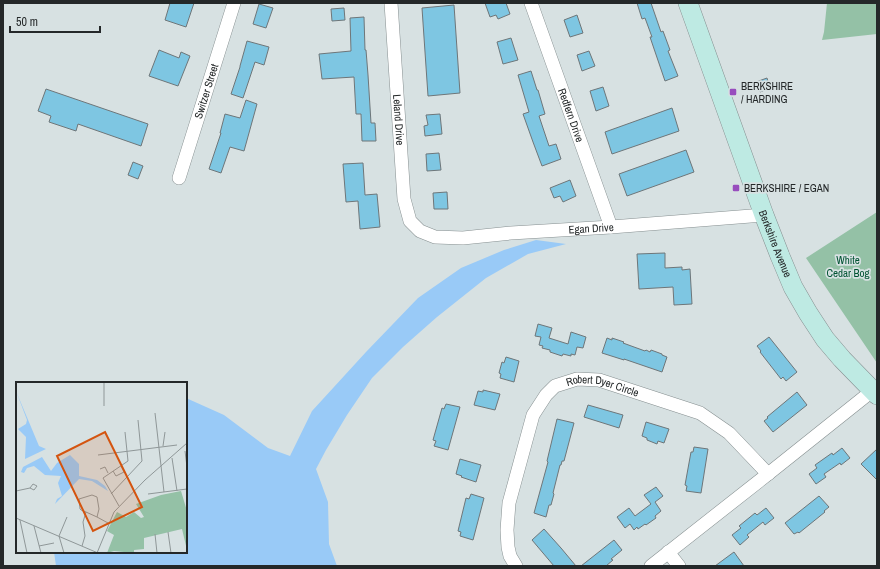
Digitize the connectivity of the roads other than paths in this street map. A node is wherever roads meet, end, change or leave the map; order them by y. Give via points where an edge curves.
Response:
1 (234, 3) edge
2 (392, 3) edge
3 (531, 3) edge
4 (688, 3) edge
5 (179, 178) dead end
6 (764, 215) junction
7 (611, 227) junction
8 (420, 231) joint
9 (875, 393) edge
10 (768, 474) junction
11 (668, 552) junction
12 (516, 566) edge
13 (651, 566) edge
14 (679, 566) edge

1 - 5 street, Switzer Street
2 - 8 street, Leland Drive via 404,199 410,221
3 - 7 street, Redfern Drive
4 - 6 main road, Berkshire Avenue
6 - 7 street, Egan Drive
6 - 9 main road, Berkshire Avenue via 793,287 808,313 825,339
7 - 8 street, Egan Drive via 463,238 435,237
9 - 10 street
10 - 11 street
10 - 12 street, Robert Dyer Circle via 730,433 700,413 599,380 577,379 555,386 532,415 510,503 508,547
11 - 13 street
11 - 14 street

